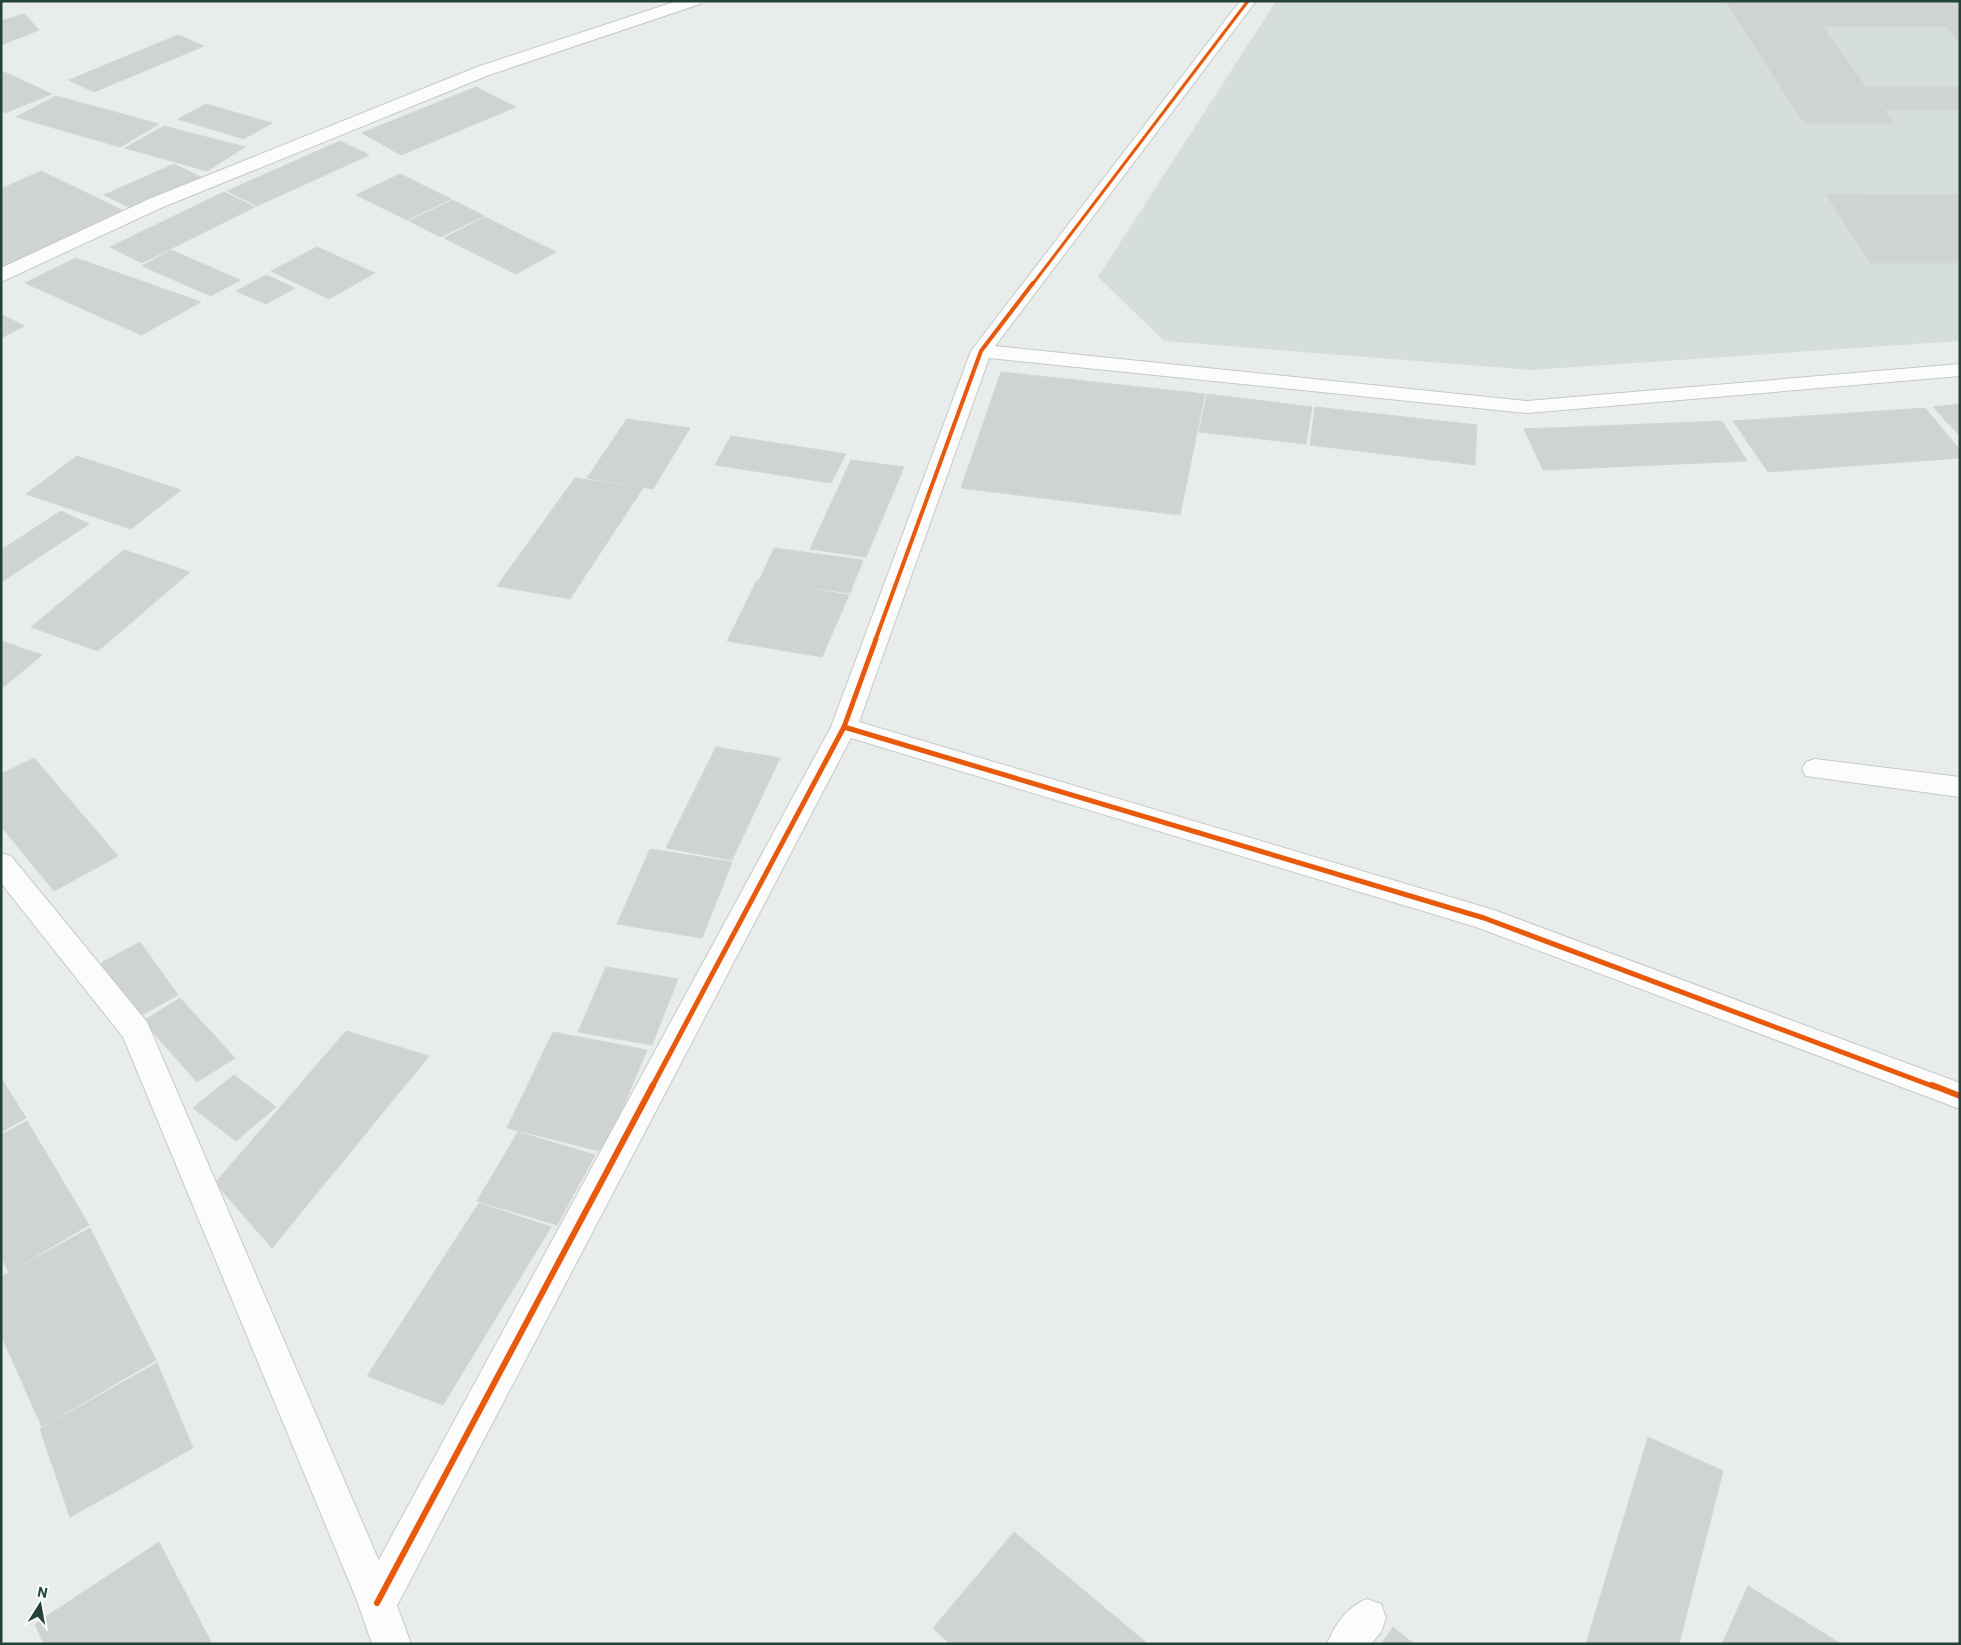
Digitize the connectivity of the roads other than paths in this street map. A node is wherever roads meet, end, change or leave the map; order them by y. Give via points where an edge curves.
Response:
1 (694, 1) edge
2 (1248, 1) edge
3 (1, 276) edge
4 (980, 352) junction
5 (1960, 370) edge
6 (844, 727) junction
7 (1816, 769) dead end
8 (1960, 787) edge
9 (1, 863) edge
10 (1960, 1096) edge
11 (377, 1603) junction
12 (392, 1644) edge

1 - 3 street via 483,71 156,203
2 - 4 street
4 - 5 street via 1527,407
4 - 6 street
6 - 10 street via 1484,918
6 - 11 street
7 - 8 street
9 - 11 street via 136,1031
11 - 12 street

